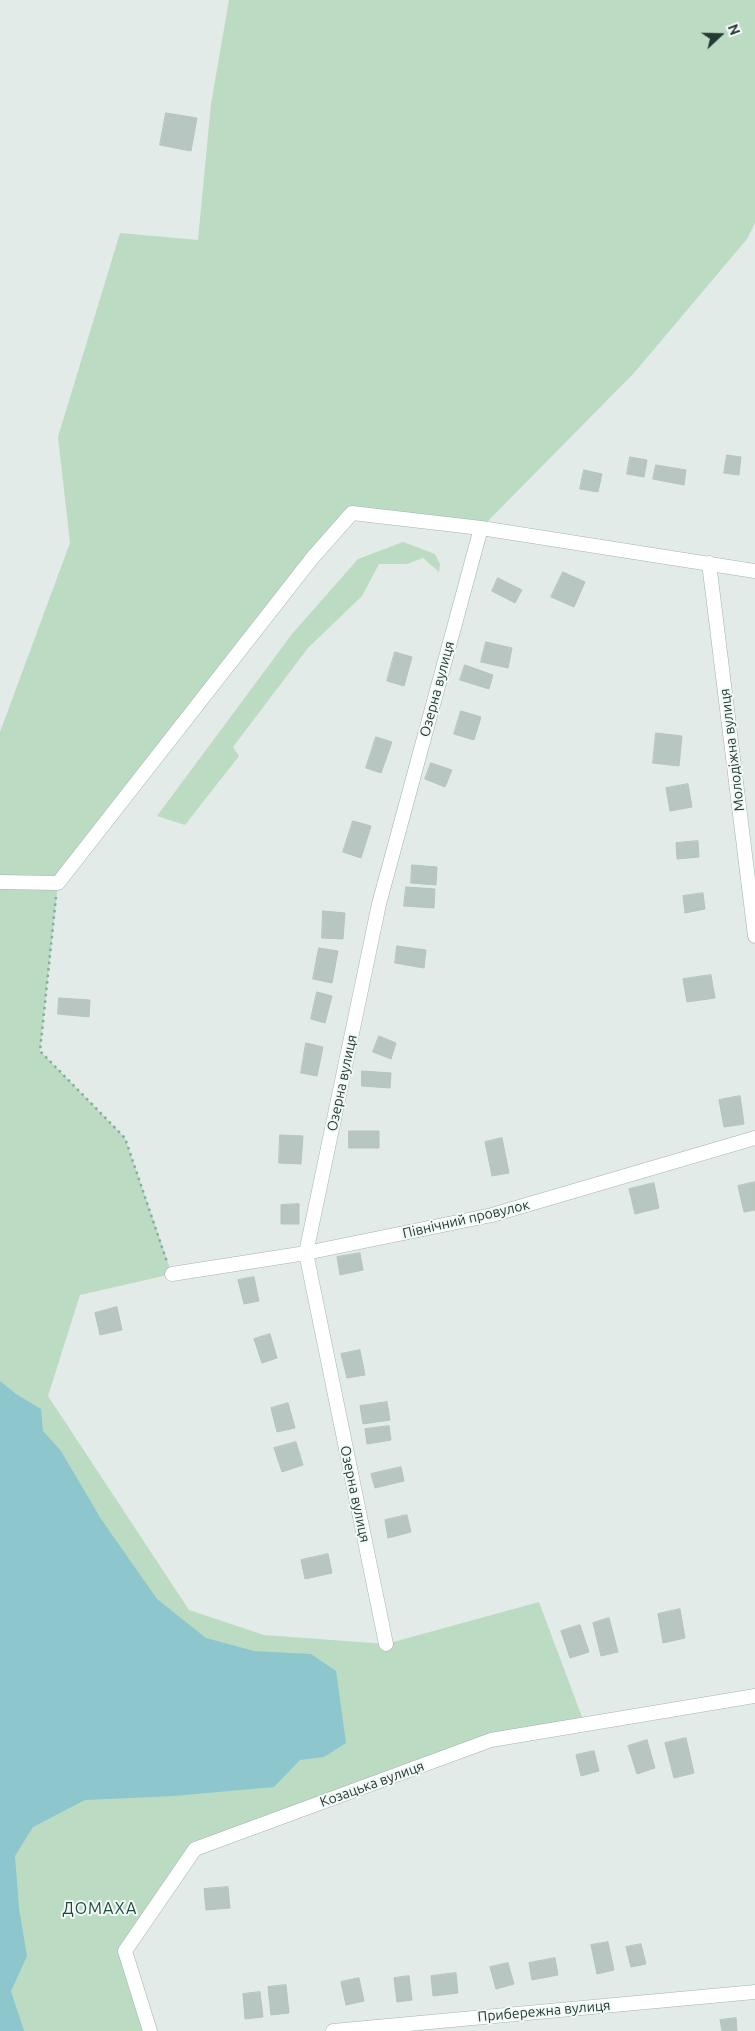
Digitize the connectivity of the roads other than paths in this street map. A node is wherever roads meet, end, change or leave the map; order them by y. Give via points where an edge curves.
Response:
1 (481, 528) junction
2 (709, 563) junction
3 (755, 572) edge
4 (0, 882) edge
5 (755, 936) edge
6 (755, 1138) edge
7 (306, 1254) junction
8 (172, 1274) road end
9 (386, 1644) dead end
10 (755, 1696) edge
11 (755, 1992) edge
12 (150, 2031) edge
13 (333, 2031) edge

1 - 2 street
1 - 4 street via 352,513 313,557 58,883
1 - 7 street, Озерна вулиця via 379,904
2 - 3 street
2 - 5 street, Молодіжна вулиця
6 - 7 street, Північний провулок via 492,1216
7 - 8 street, Північний провулок
7 - 9 street, Озерна вулиця
10 - 12 street, Козацька вулиця via 491,1740 195,1849 125,1951
11 - 13 street, Прибережна вулиця

